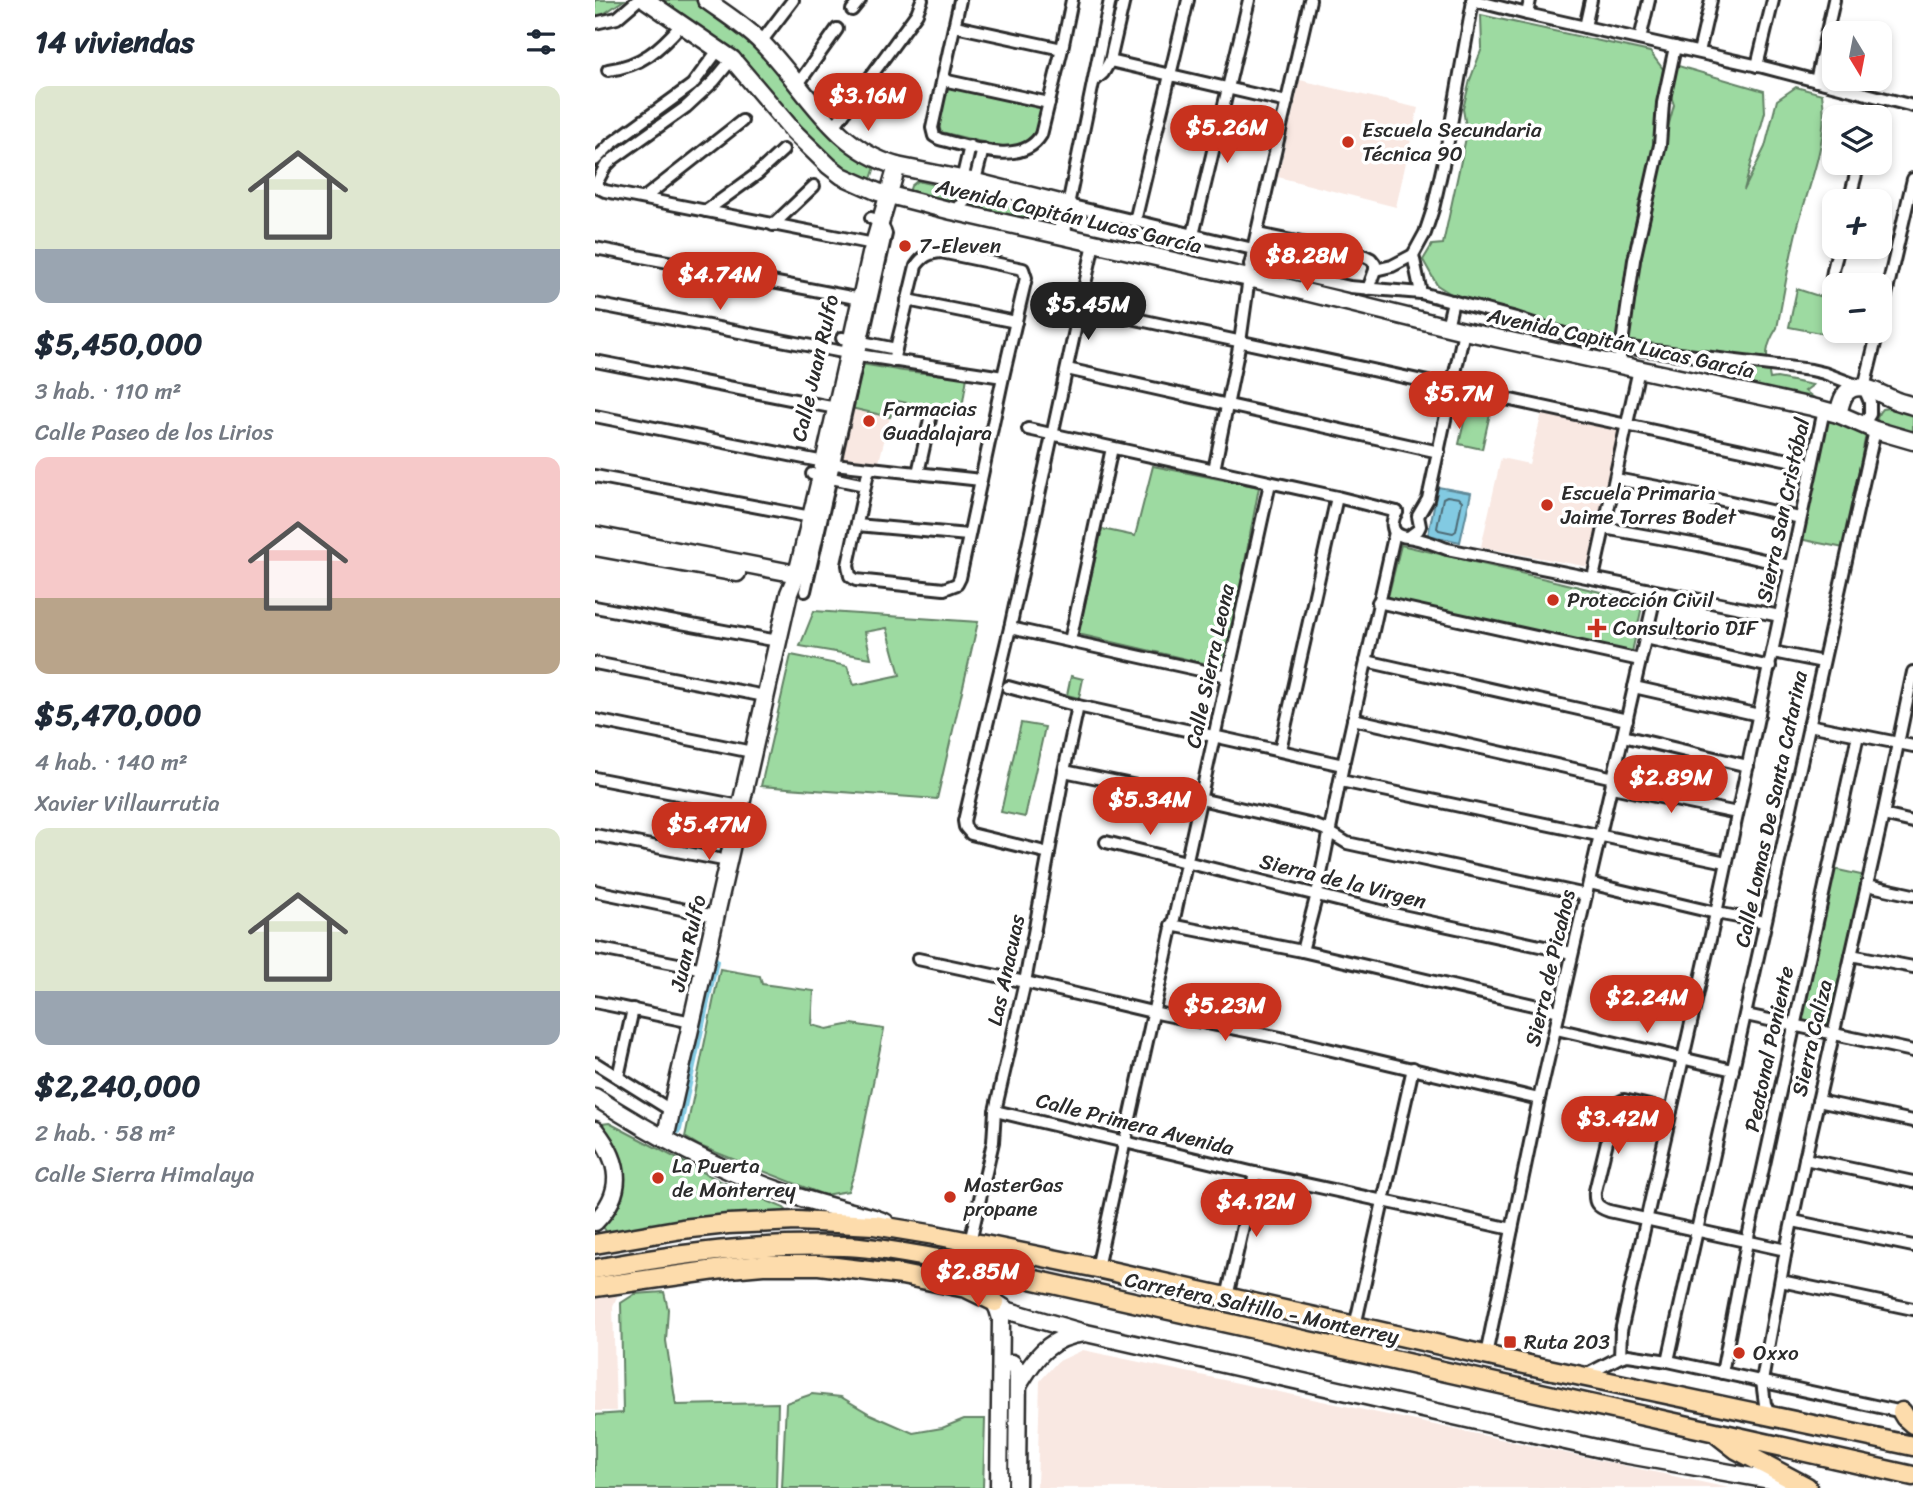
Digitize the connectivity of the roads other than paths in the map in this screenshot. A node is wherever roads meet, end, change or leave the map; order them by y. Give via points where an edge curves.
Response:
1 (638, 0) edge
2 (646, 0) edge
3 (706, 0) edge
4 (793, 0) edge
5 (860, 0) edge
6 (922, 0) edge
7 (960, 0) edge
8 (1072, 0) edge
9 (1110, 0) edge
10 (1124, 0) edge
11 (1188, 0) edge
12 (1249, 0) edge
13 (1310, 0) edge
14 (1473, 0) edge
15 (1530, 0) edge
16 (1591, 0) edge
17 (1649, 0) edge
18 (1711, 0) edge
19 (1773, 0) edge
20 (1834, 0) edge
21 (852, 10) dead end
22 (1527, 14) junction
23 (595, 23) edge
24 (681, 25) junction
25 (955, 26) junction
26 (1585, 27) junction
27 (837, 29) dead end
28 (1640, 39) junction
29 (761, 42) junction
30 (1675, 47) junction
31 (1062, 49) junction
32 (1699, 52) junction
33 (725, 54) junction
34 (1110, 61) junction
35 (1757, 66) junction
36 (608, 70) dead end
37 (1171, 75) junction
38 (943, 80) junction
39 (1094, 81) junction
40 (1816, 81) junction
41 (866, 83) junction
42 (798, 84) junction
43 (1230, 88) junction
44 (1287, 102) junction
45 (895, 103) dead end
46 (1049, 103) junction
47 (1913, 106) edge
48 (743, 121) dead end
49 (833, 128) junction
50 (969, 146) junction
51 (983, 149) junction
52 (783, 150) dead end
53 (595, 160) edge
54 (891, 164) junction
55 (1913, 179) edge
56 (969, 181) junction
57 (595, 186) edge
58 (814, 186) dead end
59 (883, 194) junction
60 (644, 198) junction
61 (1068, 205) junction
62 (706, 211) junction
63 (953, 211) junction
64 (876, 220) junction
65 (1135, 221) junction
66 (773, 225) junction
67 (1257, 234) junction
68 (1061, 235) junction
69 (1193, 235) junction
70 (869, 243) junction
71 (1094, 243) junction
72 (595, 248) edge
73 (1253, 249) junction
74 (1413, 255) junction
75 (1375, 270) junction
76 (1250, 271) junction
77 (1891, 273) edge
78 (1368, 289) junction
79 (1421, 293) junction
80 (857, 298) junction
81 (907, 300) junction
82 (1453, 301) junction
83 (595, 304) edge
84 (1080, 307) junction
85 (1016, 323) junction
86 (1447, 327) junction
87 (1464, 331) junction
88 (1240, 342) junction
89 (1875, 343) edge
90 (850, 347) junction
91 (1622, 347) junction
92 (895, 355) junction
93 (595, 361) edge
94 (1619, 364) junction
95 (1066, 369) junction
96 (1639, 369) junction
97 (1003, 377) junction
98 (1452, 388) junction
99 (1864, 388) junction
100 (1228, 405) junction
101 (1913, 406) edge
102 (832, 407) junction
103 (1831, 412) junction
104 (595, 416) edge
105 (930, 419) dead end
106 (1627, 425) junction
107 (1869, 427) junction
108 (1028, 429) dead end
109 (1051, 434) junction
110 (1913, 441) edge
111 (1112, 448) junction
112 (1439, 452) junction
113 (1812, 465) junction
114 (869, 468) junction
115 (823, 469) junction
116 (1214, 470) junction
117 (918, 473) junction
118 (595, 476) edge
119 (1616, 479) junction
120 (981, 480) junction
121 (1270, 483) junction
122 (865, 485) junction
123 (1337, 497) junction
124 (1397, 512) junction
125 (807, 516) junction
126 (1418, 516) junction
127 (1800, 518) junction
128 (857, 525) junction
129 (1605, 528) junction
130 (1395, 532) junction
131 (595, 535) edge
132 (968, 535) junction
133 (1410, 537) junction
134 (595, 547) edge
135 (1790, 566) junction
136 (1593, 578) junction
137 (793, 583) junction
138 (1656, 592) junction
139 (1378, 602) junction
140 (595, 607) edge
141 (1780, 616) junction
142 (1010, 628) junction
143 (1645, 638) junction
144 (778, 641) junction
145 (1070, 641) junction
146 (1773, 652) junction
147 (1640, 660) junction
148 (1366, 661) junction
149 (595, 663) edge
150 (1823, 663) junction
151 (1770, 667) junction
152 (1913, 671) edge
153 (1227, 676) junction
154 (1008, 687) dead end
155 (1634, 687) junction
156 (765, 695) junction
157 (1078, 706) junction
158 (1759, 715) junction
159 (1353, 719) junction
160 (595, 720) edge
161 (1627, 720) junction
162 (1809, 724) junction
163 (1858, 734) junction
164 (1623, 736) junction
165 (1214, 737) junction
166 (1898, 742) junction
167 (1913, 746) edge
168 (1280, 750) junction
169 (752, 752) junction
170 (1343, 765) junction
171 (1748, 766) junction
172 (1064, 771) junction
173 (595, 778) edge
174 (1341, 781) junction
175 (1613, 782) junction
176 (1200, 799) junction
177 (740, 806) junction
178 (1737, 813) junction
179 (1882, 815) junction
180 (1913, 822) edge
181 (1330, 832) junction
182 (595, 835) edge
183 (1601, 835) junction
184 (1106, 842) dead end
185 (1049, 853) junction
186 (728, 861) junction
187 (1185, 862) junction
188 (1727, 862) junction
189 (1589, 883) junction
190 (1867, 885) junction
191 (595, 891) edge
192 (1317, 894) junction
193 (1587, 895) junction
194 (1913, 895) edge
195 (1716, 913) junction
196 (715, 916) junction
197 (1765, 922) junction
198 (1171, 925) junction
199 (595, 948) edge
200 (1302, 951) junction
201 (1573, 953) junction
202 (1851, 955) junction
203 (918, 959) dead end
204 (1913, 967) edge
205 (704, 969) junction
206 (1025, 982) junction
207 (595, 1002) edge
208 (633, 1010) junction
209 (1559, 1010) junction
210 (1152, 1012) junction
211 (1746, 1015) junction
212 (692, 1022) junction
213 (1794, 1026) junction
214 (1556, 1029) junction
215 (1833, 1034) junction
216 (1913, 1051) edge
217 (1683, 1060) junction
218 (595, 1063) edge
219 (1413, 1068) junction
220 (1733, 1070) junction
221 (618, 1077) junction
222 (595, 1097) edge
223 (1539, 1099) junction
224 (1818, 1101) junction
225 (672, 1111) junction
226 (995, 1111) junction
227 (1671, 1111) junction
228 (627, 1118) junction
229 (1913, 1121) edge
230 (599, 1134) edge
231 (665, 1139) junction
232 (1126, 1142) junction
233 (1805, 1158) junction
234 (1255, 1173) junction
235 (1913, 1182) edge
236 (1384, 1201) junction
237 (1647, 1219) junction
238 (1793, 1221) junction
239 (595, 1222) edge
240 (900, 1229) junction
241 (1512, 1229) junction
242 (1697, 1230) junction
243 (970, 1242) junction
244 (1747, 1242) junction
245 (595, 1244) edge
246 (846, 1246) junction
247 (1913, 1246) edge
248 (1786, 1250) junction
249 (945, 1260) junction
250 (730, 1268) junction
251 (1097, 1268) junction
252 (595, 1269) edge
253 (1781, 1281) junction
254 (595, 1287) edge
255 (1227, 1297) junction
256 (995, 1302) junction
257 (1913, 1309) edge
258 (1356, 1325) junction
259 (1086, 1333) junction
260 (1486, 1355) junction
261 (1620, 1357) junction
262 (1668, 1361) junction
263 (1001, 1364) junction
264 (1722, 1373) junction
265 (1583, 1376) junction
266 (1762, 1381) junction
267 (1018, 1386) junction
268 (1770, 1414) junction
269 (1909, 1417) edge
270 (1712, 1431) junction
271 (1874, 1438) junction
272 (1913, 1446) edge
273 (1913, 1453) edge
274 (1913, 1476) edge
275 (999, 1488) edge
276 (1017, 1488) edge
277 (1809, 1488) edge

1 - 23 street via 617,18
2 - 24 street, Avenida Capitán Lucas García
3 - 29 street, Avenida Capitán Lucas García
4 - 29 street
5 - 21 street
6 - 41 street
7 - 25 street
8 - 31 street
9 - 39 street
10 - 34 street
11 - 37 street
12 - 43 street
13 - 44 street
14 - 22 street
14 - 74 street via 1436,197
15 - 22 street
16 - 26 street
17 - 28 street
18 - 32 street
19 - 35 street
20 - 40 street
22 - 26 street
24 - 33 street, Avenida Capitán Lucas García
24 - 36 street via 641,62
25 - 31 street
25 - 38 street
26 - 28 street
27 - 42 street
28 - 30 street
29 - 42 street, Avenida Capitán Lucas García
30 - 32 street
30 - 91 street
31 - 46 street
32 - 35 street
33 - 53 street
33 - 57 street via 714,80 613,159
33 - 59 street, Avenida Capitán Lucas García via 828,166
34 - 37 street
34 - 39 street
35 - 40 street
37 - 43 street
37 - 65 street
38 - 46 street
38 - 50 street via 932,132 939,139
39 - 61 street
40 - 47 street
41 - 45 street
41 - 49 street
42 - 49 street, Avenida Capitán Lucas García
43 - 44 street
43 - 69 street
44 - 67 street
46 - 51 street via 1041,135 1033,145 1020,152
48 - 60 street
49 - 54 street, Avenida Capitán Lucas García via 855,147
50 - 51 street
50 - 56 street
51 - 56 street
52 - 62 street
54 - 56 street, Avenida Capitán Lucas García
54 - 59 street, Calle Juan Rulfo
55 - 77 street
56 - 61 street, Avenida Capitán Lucas García
56 - 63 street via 971,196
57 - 60 street
58 - 66 street
59 - 63 street, Avenida Capitán Lucas García
59 - 64 street, Calle Juan Rulfo
60 - 62 street
61 - 65 street
61 - 68 street
62 - 66 street
63 - 68 street, Avenida Capitán Lucas García
64 - 70 street, Calle Juan Rulfo
64 - 90 street, Calle Juan Rulfo via 886,234
65 - 69 street
66 - 70 street
67 - 73 street
67 - 75 street via 1364,256 1375,264
68 - 71 street, Avenida Capitán Lucas García
69 - 73 street
70 - 80 street, Calle Juan Rulfo
71 - 76 street, Avenida Capitán Lucas García
71 - 84 street
72 - 80 street
73 - 76 street
74 - 75 street
74 - 79 street
75 - 78 street
76 - 78 street
76 - 86 street, Avenida Capitán Lucas García
76 - 88 street
78 - 79 street
79 - 82 street
80 - 90 street, Calle Juan Rulfo
81 - 85 street
81 - 85 street via 916,266 933,252 1019,267 1026,278
81 - 92 street
82 - 86 street
82 - 91 street
83 - 90 street
84 - 88 street
84 - 95 street
85 - 97 street
86 - 87 street, Avenida Capitán Lucas García
87 - 94 street, Avenida Capitán Lucas García
87 - 98 street
88 - 98 street
88 - 100 street
89 - 99 street, Calle Lomas De Santa Catarina
90 - 92 street
90 - 102 street, Calle Juan Rulfo
90 - 115 street, Calle Juan Rulfo
91 - 94 street
91 - 99 street via 1811,370
92 - 97 street
93 - 102 street
94 - 96 street, Avenida Capitán Lucas García
95 - 100 street
95 - 109 street
96 - 103 street, Avenida Capitán Lucas García
96 - 106 street
97 - 120 street
98 - 106 street
98 - 112 street
99 - 101 street
99 - 103 street via 1847,391
99 - 107 street, Calle Lomas De Santa Catarina via 1871,407
100 - 112 street
100 - 116 street
102 - 115 street, Calle Juan Rulfo
103 - 107 street, Avenida Capitán Lucas García
103 - 113 street, Sierra San Cristóbal
104 - 115 street
105 - 117 street
106 - 113 street
106 - 119 street
107 - 110 street, Avenida Capitán Lucas García
107 - 150 street, Calle Lomas De Santa Catarina
108 - 109 street
109 - 111 street
109 - 142 street
111 - 116 street
111 - 145 street
112 - 126 street via 1428,499
113 - 127 street, Sierra San Cristóbal
114 - 115 street
114 - 117 street
114 - 122 street
115 - 122 street
115 - 125 street, Calle Juan Rulfo
115 - 137 street, Calle Juan Rulfo
116 - 121 street
117 - 120 street
118 - 125 street
119 - 127 street
119 - 129 street
120 - 132 street
121 - 123 street
121 - 153 street, Calle Sierra Leona
122 - 128 street
123 - 124 street
123 - 168 street
124 - 126 street via 1406,509
124 - 130 street via 1392,518
125 - 137 street, Calle Juan Rulfo
126 - 133 street via 1420,526
127 - 135 street, Sierra San Cristóbal
128 - 132 street
128 - 132 street via 848,565 853,578 944,589 960,578
129 - 135 street
129 - 136 street
130 - 133 street
130 - 139 street
131 - 137 street
133 - 136 street via 1447,549
134 - 137 street
135 - 141 street, Sierra San Cristóbal
136 - 138 street
137 - 144 street, Juan Rulfo
138 - 141 street
138 - 143 street, Sierra de Picahos
139 - 147 street
139 - 148 street
140 - 144 street
141 - 146 street, Sierra San Cristóbal
142 - 145 street
142 - 185 street via 965,827 971,834
143 - 147 street, Sierra de Picahos
143 - 151 street
144 - 156 street, Juan Rulfo
145 - 153 street
146 - 150 street
146 - 151 street, Sierra San Cristóbal
147 - 155 street, Sierra de Picahos
148 - 159 street
148 - 161 street
149 - 156 street
150 - 162 street, Calle Lomas De Santa Catarina
151 - 158 street, Sierra San Cristóbal
152 - 166 street, Sierra Caliza
153 - 165 street, Calle Sierra Leona
154 - 157 street
155 - 158 street
155 - 161 street, Sierra de Picahos
156 - 169 street, Juan Rulfo
157 - 165 street
157 - 172 street, Las Anacuas
158 - 171 street, Sierra San Cristóbal
159 - 170 street
159 - 175 street
160 - 169 street
161 - 164 street, Sierra de Picahos
162 - 163 street
162 - 197 street, Calle Lomas De Santa Catarina
163 - 166 street
163 - 213 street, Peatonal Poniente
164 - 171 street
164 - 175 street, Sierra de Picahos
165 - 168 street
165 - 176 street, Calle Sierra Leona
166 - 167 street
166 - 179 street, Sierra Caliza
168 - 170 street
169 - 177 street, Juan Rulfo
170 - 174 street
171 - 178 street, Sierra San Cristóbal
172 - 176 street
172 - 185 street, Las Anacuas
173 - 177 street
174 - 181 street
174 - 183 street
175 - 178 street
175 - 183 street, Sierra de Picahos
176 - 181 street
176 - 187 street, Calle Sierra Leona
177 - 186 street, Juan Rulfo
178 - 188 street, Sierra San Cristóbal
179 - 180 street
179 - 190 street, Sierra Caliza
181 - 192 street
181 - 193 street via 1347,843
182 - 186 street
183 - 188 street
183 - 189 street, Sierra de Picahos
184 - 187 street, Sierra de la Virgen
185 - 206 street, Las Anacuas
186 - 196 street, Juan Rulfo
187 - 192 street, Sierra de la Virgen
187 - 198 street, Calle Sierra Leona
188 - 195 street, Sierra San Cristóbal
189 - 193 street, Sierra de Picahos
189 - 195 street
190 - 194 street
190 - 202 street, Sierra Caliza
191 - 196 street
192 - 200 street
192 - 201 street, Sierra de la Virgen
193 - 201 street, Sierra de Picahos
195 - 197 street
195 - 217 street, Sierra San Cristóbal
196 - 205 street, Juan Rulfo
197 - 211 street, Calle Lomas De Santa Catarina
198 - 200 street
198 - 210 street, Calle Sierra Leona
199 - 205 street
200 - 209 street
201 - 209 street, Sierra de Picahos
202 - 204 street
202 - 215 street, Sierra Caliza
203 - 206 street
205 - 212 street, Juan Rulfo
206 - 210 street
206 - 226 street, Las Anacuas
207 - 208 street
208 - 212 street
208 - 221 street
209 - 214 street, Sierra de Picahos
210 - 219 street
210 - 232 street, Calle Sierra Leona
211 - 213 street
211 - 220 street, Calle Lomas De Santa Catarina
212 - 225 street, Juan Rulfo
213 - 215 street
213 - 244 street, Peatonal Poniente
214 - 217 street
214 - 223 street, Sierra de Picahos
215 - 216 street
215 - 224 street, Sierra Caliza
217 - 220 street
217 - 227 street, Sierra San Cristóbal
218 - 221 street
219 - 223 street
219 - 236 street
220 - 242 street, Calle Lomas De Santa Catarina
221 - 225 street
222 - 228 street
223 - 241 street, Sierra de Picahos
224 - 229 street
224 - 233 street, Sierra Caliza
225 - 231 street, Juan Rulfo
226 - 232 street, Calle Primera Avenida
226 - 243 street, Las Anacuas via 993,1142
227 - 237 street, Sierra San Cristóbal
227 - 237 street via 1618,1101 1600,1165 1595,1203
228 - 230 street via 610,1117 602,1122
228 - 231 street
230 - 239 street via 613,1156 616,1172 614,1192
231 - 240 street via 761,1184
232 - 234 street, Calle Primera Avenida
232 - 251 street, Calle Sierra Leona
233 - 235 street
233 - 238 street, Sierra Caliza
234 - 236 street, Calle Primera Avenida
234 - 255 street
236 - 241 street, Calle Primera Avenida
236 - 258 street
237 - 242 street
237 - 261 street, Sierra San Cristóbal via 1621,1331
238 - 247 street
238 - 248 street, Sierra Caliza
240 - 243 main road, Carretera Saltillo - Monterrey
240 - 245 main road, Carretera Saltillo - Monterrey via 854,1223 769,1222 682,1229
241 - 260 street, Sierra de Picahos
242 - 244 street
242 - 262 street, Calle Lomas De Santa Catarina
243 - 251 main road, Carretera Saltillo - Monterrey
244 - 248 street
244 - 264 street, Peatonal Poniente
246 - 249 main road, Carretera Saltillo - Monterrey
246 - 250 main road
246 - 252 main road, Carretera Saltillo - Monterrey via 719,1250
248 - 253 street, Sierra Caliza
249 - 256 street via 977,1280
249 - 270 main road, Carretera Saltillo - Monterrey
250 - 254 main road
250 - 256 main road via 803,1264 852,1268 966,1288
251 - 255 main road, Carretera Saltillo - Monterrey
253 - 257 street
253 - 266 street, Sierra Caliza
255 - 258 main road, Carretera Saltillo - Monterrey
256 - 259 street via 1009,1311
256 - 263 street via 1002,1324
258 - 260 main road, Carretera Saltillo - Monterrey
259 - 267 street via 1072,1334 1048,1347
259 - 277 street via 1623,1454
260 - 265 main road, Carretera Saltillo - Monterrey
261 - 262 street
261 - 265 street
262 - 264 street
263 - 267 street via 1015,1366
263 - 275 street
264 - 266 street
265 - 268 main road, Carretera Saltillo - Monterrey
266 - 268 street, Sierra Caliza
266 - 269 street
267 - 276 street
268 - 271 main road, Carretera Saltillo - Monterrey
270 - 274 main road, Carretera Saltillo - Monterrey
270 - 277 main road
271 - 272 main road, Carretera Saltillo - Monterrey
271 - 273 main road

